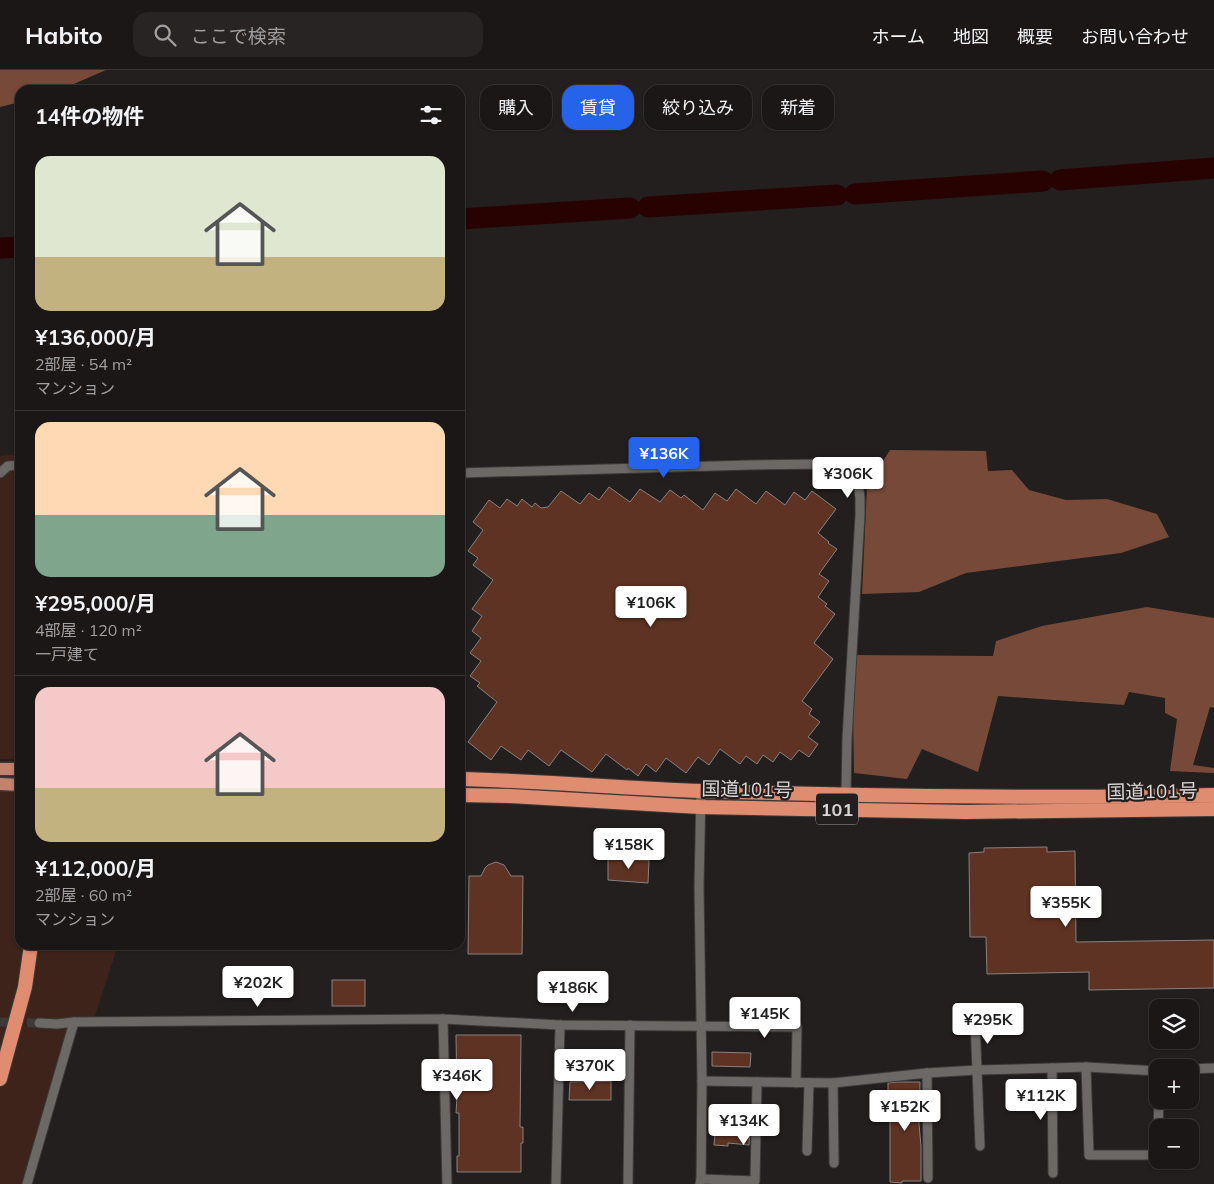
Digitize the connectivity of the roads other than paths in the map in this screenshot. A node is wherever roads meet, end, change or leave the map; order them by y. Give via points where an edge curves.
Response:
1 (15, 465) edge
2 (0, 473) edge
3 (465, 473) edge
4 (0, 769) edge
5 (15, 770) edge
6 (465, 779) edge
7 (0, 784) edge
8 (15, 785) edge
9 (701, 791) junction
10 (846, 794) junction
11 (465, 795) edge
12 (1214, 795) edge
13 (700, 807) junction
14 (1214, 809) edge
15 (31, 950) edge
16 (443, 1018) junction
17 (975, 1021) dead end
18 (74, 1022) junction
19 (39, 1023) tunnel mouth
20 (560, 1025) junction
21 (630, 1025) junction
22 (702, 1026) junction
23 (1086, 1067) junction
24 (1052, 1068) junction
25 (1214, 1068) edge
26 (1199, 1069) edge
27 (977, 1070) junction
28 (1149, 1070) edge
29 (927, 1073) junction
30 (0, 1079) edge
31 (702, 1081) junction
32 (757, 1082) junction
33 (796, 1082) junction
34 (809, 1083) junction
35 (833, 1083) junction
36 (980, 1146) dead end
37 (807, 1151) dead end
38 (1149, 1155) edge
39 (834, 1163) dead end
40 (1053, 1173) dead end
41 (928, 1178) dead end
42 (700, 1182) edge
43 (27, 1184) edge
44 (447, 1184) edge
45 (556, 1184) edge
46 (628, 1184) edge

1 - 2 street via 8,466
3 - 10 street via 760,464 825,464 848,469 858,482 860,516
4 - 5 main road
6 - 9 highway, 国道101号 / 101
7 - 8 main road
9 - 10 highway, 国道101号 / 101
9 - 13 street
10 - 12 highway, 国道101号 / 101
11 - 13 highway, 国道101号 / 101
13 - 14 highway, 国道101号 / 101 via 965,812
13 - 22 street
15 - 30 highway via 25,987
16 - 18 street
16 - 20 street
16 - 44 street
17 - 27 street
18 - 19 street
18 - 43 street
20 - 21 street
20 - 45 street
21 - 22 street
21 - 46 street
22 - 31 street
22 - 33 street via 797,1027
23 - 24 street
23 - 28 street
23 - 38 street via 1089,1155
24 - 27 street
24 - 40 street
25 - 26 street
27 - 29 street
27 - 36 street
29 - 35 street
29 - 41 street
31 - 32 street
31 - 42 street
32 - 33 street
32 - 42 street via 755,1181
33 - 34 street
34 - 35 street
34 - 37 street
35 - 39 street

